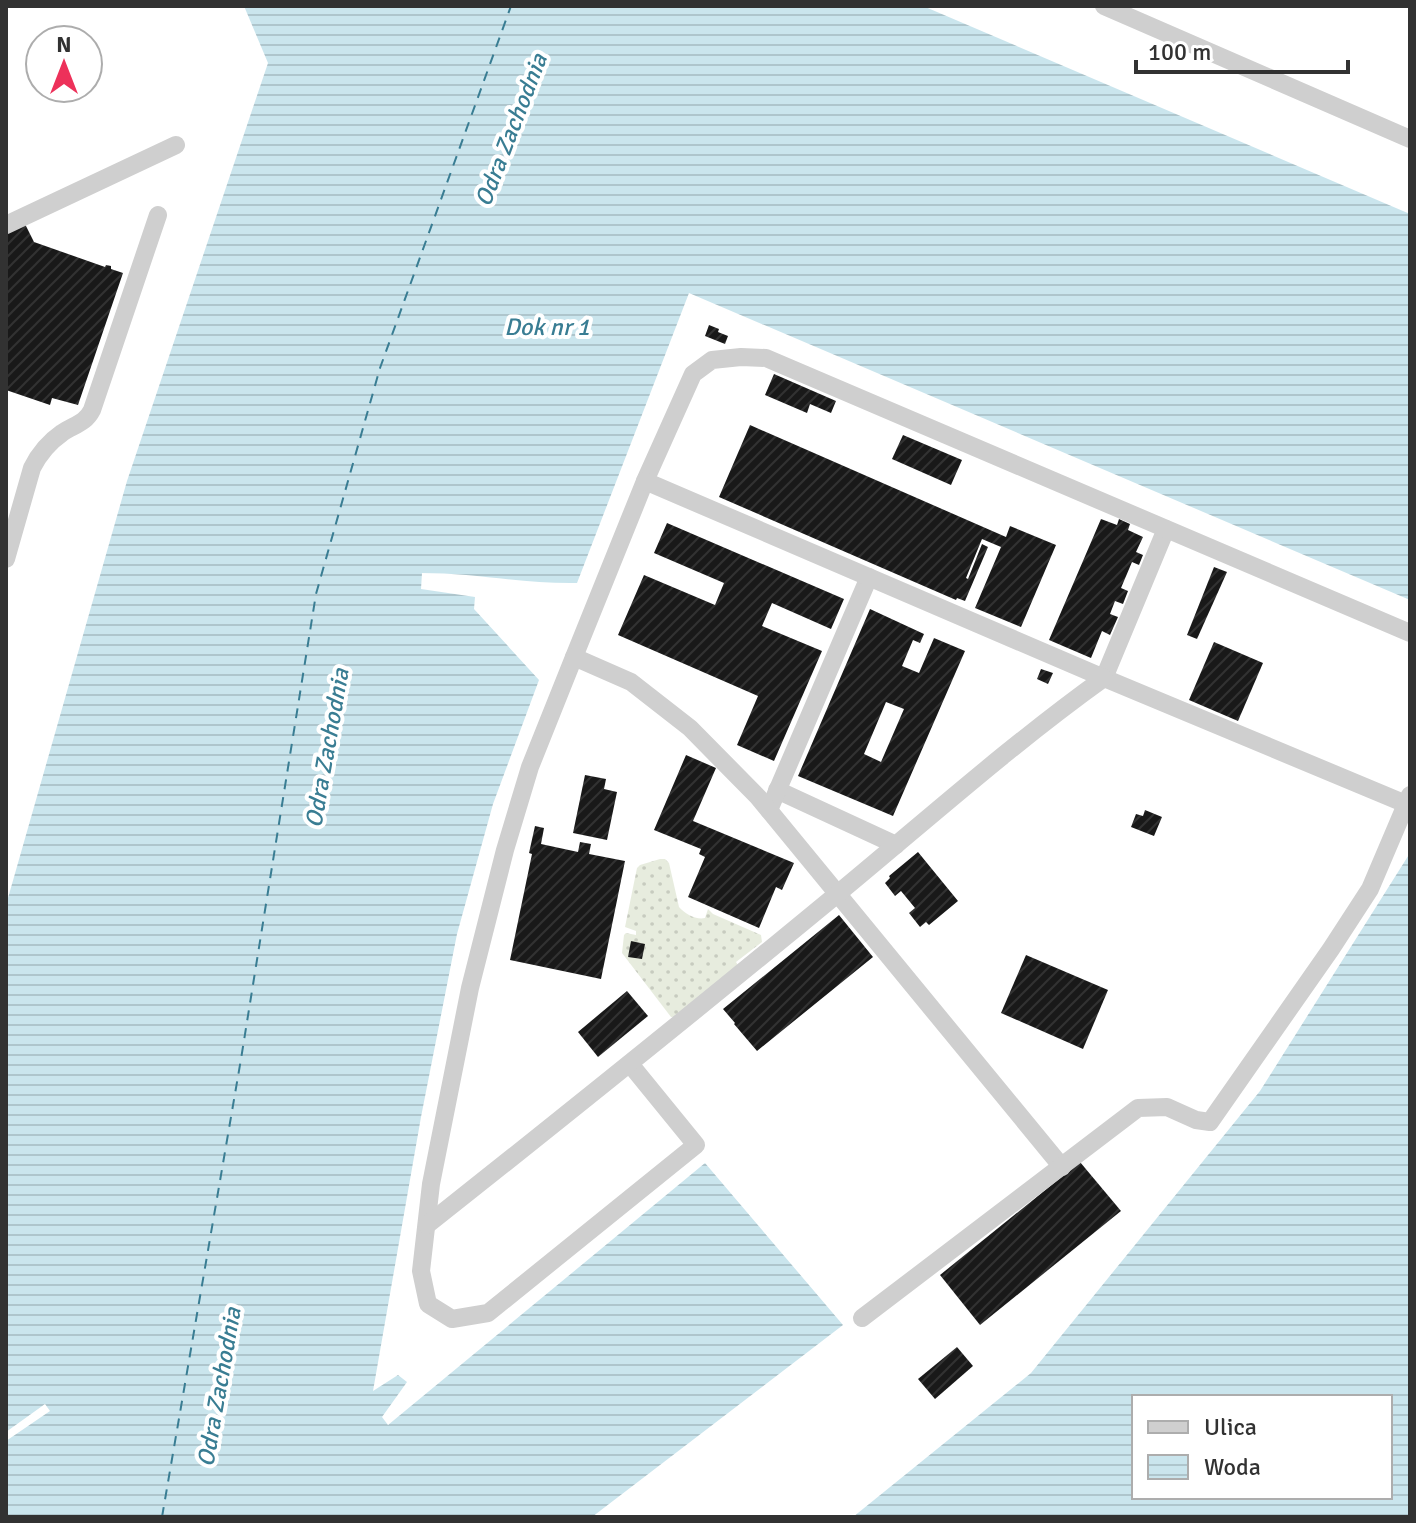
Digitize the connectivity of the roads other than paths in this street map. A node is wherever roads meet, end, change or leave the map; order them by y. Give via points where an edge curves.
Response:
1 (1104, 6) edge
2 (1410, 139) edge
3 (176, 145) dead end
4 (158, 215) dead end
5 (6, 225) edge
6 (645, 481) junction
7 (1166, 529) junction
8 (6, 559) edge
9 (869, 577) junction
10 (1410, 633) edge
11 (574, 657) junction
12 (1104, 678) junction
13 (777, 790) junction
14 (1408, 800) edge
15 (769, 810) junction
16 (896, 845) junction
17 (838, 894) junction
18 (630, 1064) junction
19 (1062, 1167) junction
20 (427, 1225) junction
21 (862, 1318) dead end

1 - 2 lane
3 - 5 lane
4 - 8 lane via 92,410 37,459
6 - 7 lane via 693,374 712,360 766,358
6 - 9 lane
6 - 11 lane
7 - 10 lane
7 - 12 lane
9 - 12 lane
9 - 13 lane
11 - 15 lane via 631,682 690,728
11 - 20 lane via 530,767 505,850 470,988
12 - 14 lane
12 - 16 lane
13 - 15 lane
13 - 16 lane
14 - 19 lane via 1370,889 1210,1122 1167,1107 1138,1108
15 - 17 lane
16 - 17 lane
17 - 18 lane
17 - 19 lane
18 - 20 lane
18 - 20 lane via 696,1145 488,1313 452,1319 428,1304 421,1271
19 - 21 lane

